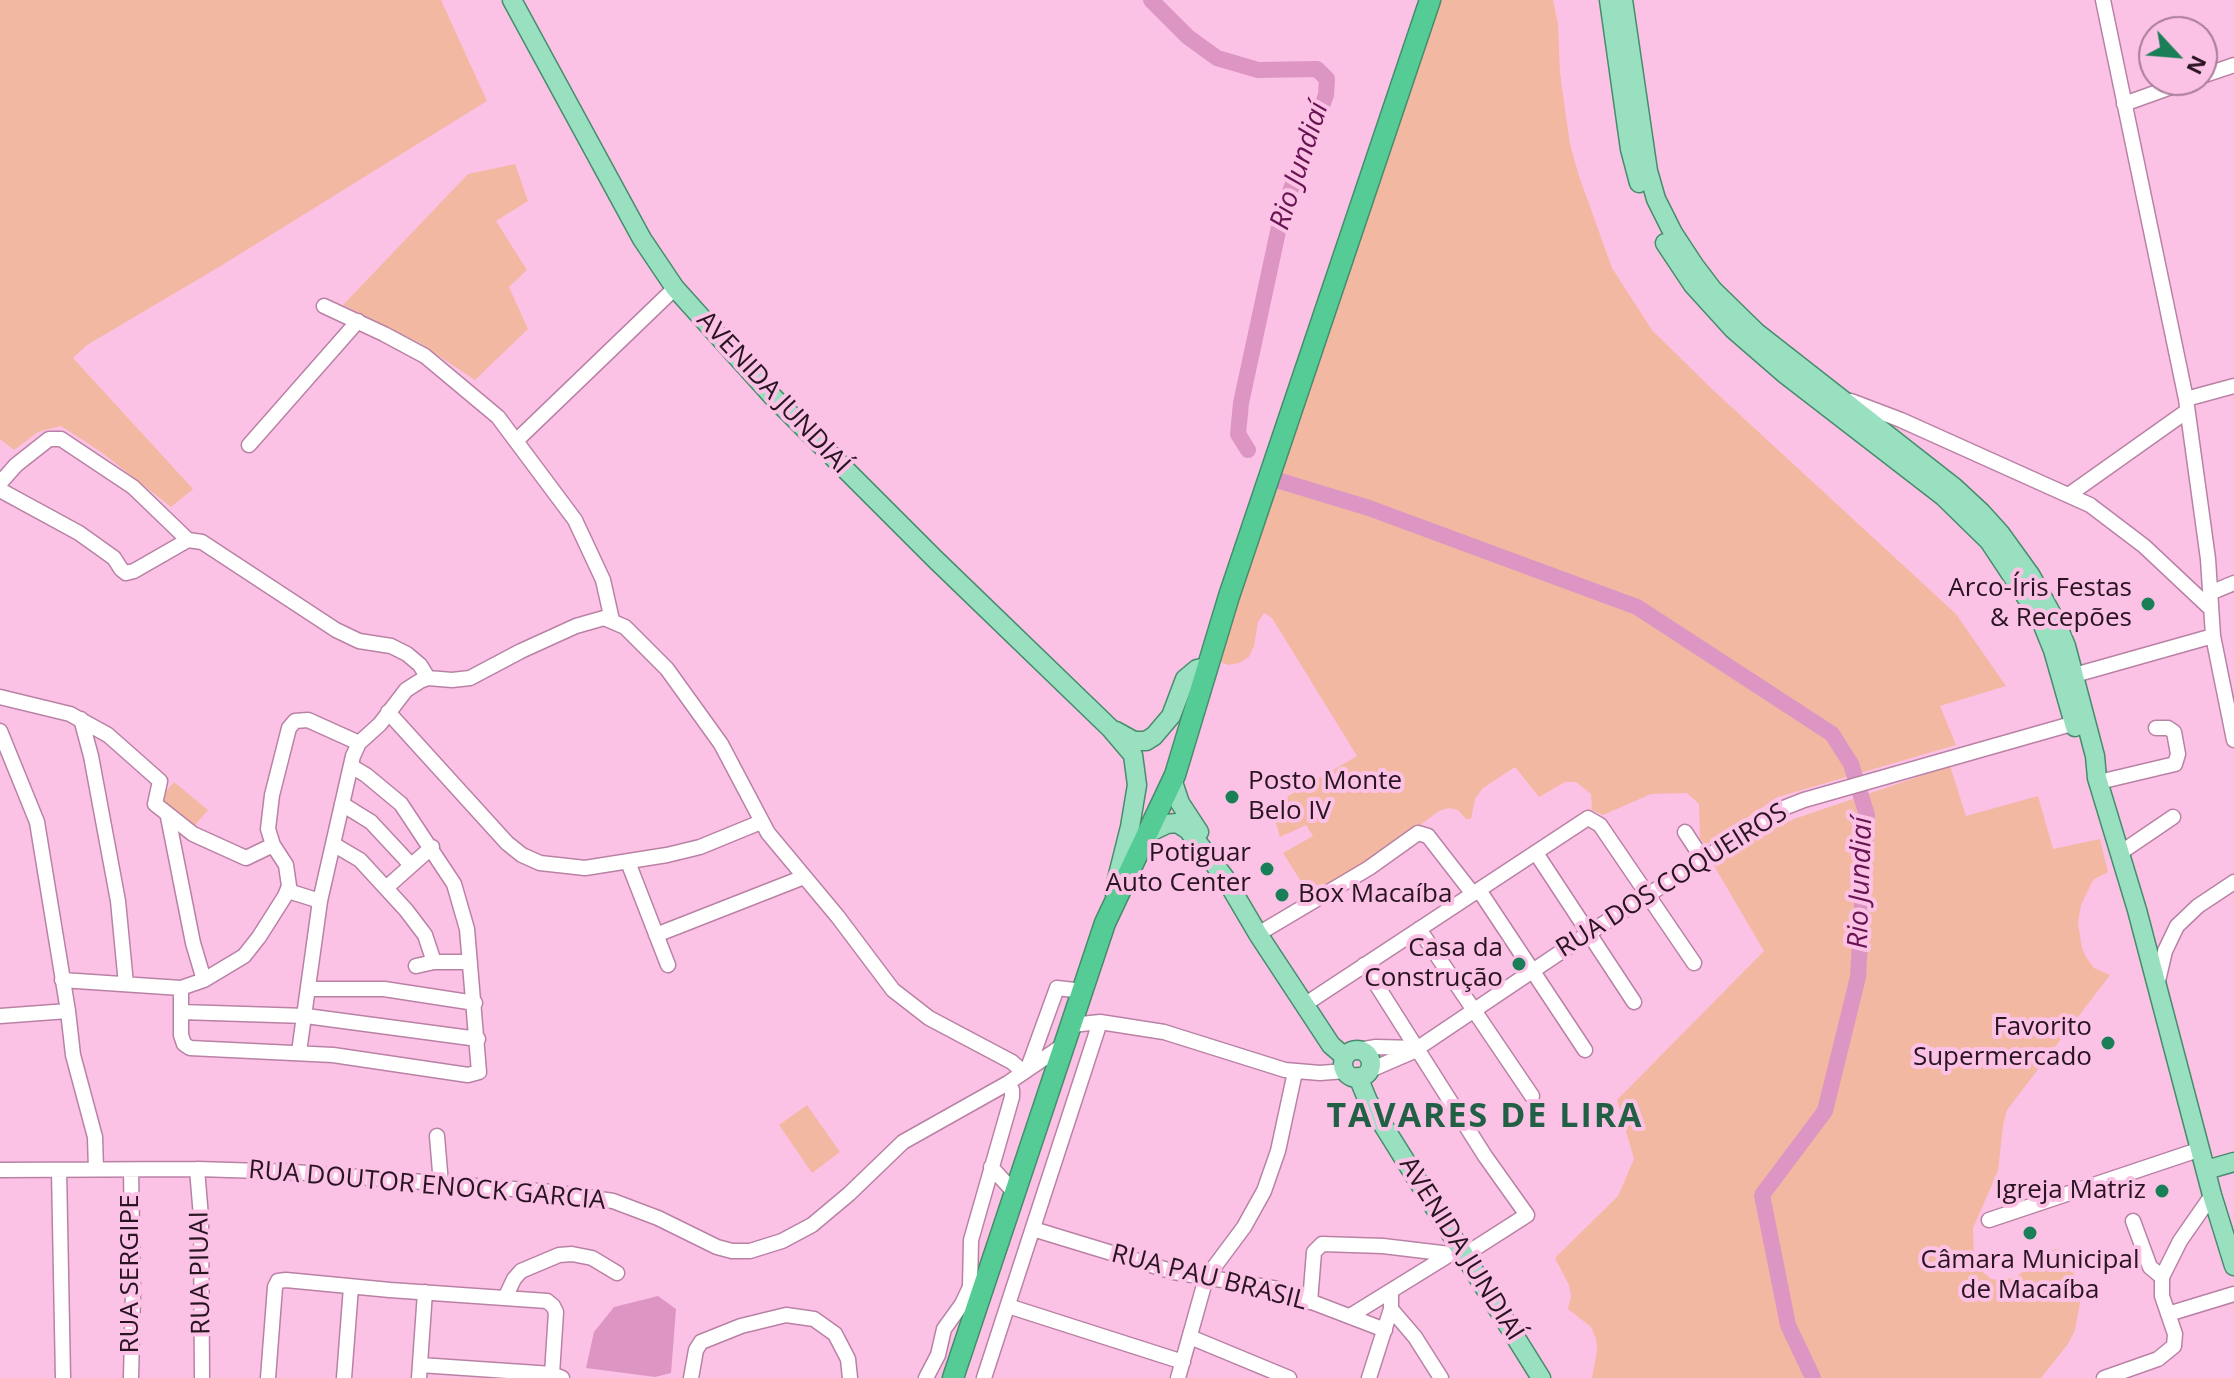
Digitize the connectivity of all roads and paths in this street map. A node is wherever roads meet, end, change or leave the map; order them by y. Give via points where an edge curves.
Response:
1 (512, 0) edge
2 (1430, 0) edge
3 (1609, 0) edge
4 (1623, 0) edge
5 (2103, 0) edge
6 (2146, 96) edge
7 (2124, 104) junction
8 (675, 288) junction
9 (324, 306) dead end
10 (358, 321) junction
11 (2234, 386) edge
12 (1831, 401) junction
13 (2187, 405) junction
14 (517, 440) junction
15 (249, 445) dead end
16 (0, 483) edge
17 (0, 490) edge
18 (2070, 494) junction
19 (188, 540) junction
20 (2234, 583) edge
21 (2210, 600) junction
22 (612, 620) junction
23 (2213, 636) junction
24 (1207, 667) junction
25 (428, 678) junction
26 (2066, 678) junction
27 (0, 697) edge
28 (388, 712) junction
29 (81, 719) junction
30 (2079, 722) junction
31 (1110, 728) junction
32 (2156, 728) dead end
33 (0, 731) edge
34 (2234, 740) edge
35 (359, 743) junction
36 (5, 758) edge
37 (351, 766) junction
38 (2098, 780) junction
39 (1173, 782) junction
40 (342, 804) junction
41 (168, 817) junction
42 (2173, 817) dead end
43 (761, 822) junction
44 (1150, 832) junction
45 (1685, 832) dead end
46 (333, 844) junction
47 (273, 845) junction
48 (432, 847) junction
49 (1536, 853) junction
50 (2120, 853) junction
51 (1702, 858) junction
52 (1212, 859) junction
53 (628, 862) junction
54 (411, 865) junction
55 (804, 877) junction
56 (2234, 882) edge
57 (386, 888) junction
58 (288, 891) junction
59 (1476, 892) junction
60 (1647, 895) junction
61 (320, 901) junction
62 (1105, 923) junction
63 (1419, 929) junction
64 (1589, 933) junction
65 (1258, 934) junction
66 (656, 935) junction
67 (434, 962) junction
68 (470, 962) junction
69 (1694, 963) dead end
70 (668, 965) dead end
71 (1364, 965) junction
72 (416, 966) dead end
73 (1533, 970) junction
74 (62, 980) junction
75 (204, 980) junction
76 (126, 984) junction
77 (2157, 986) junction
78 (181, 988) junction
79 (308, 989) junction
80 (1083, 991) junction
81 (1634, 1002) dead end
82 (475, 1003) junction
83 (1304, 1005) junction
84 (1475, 1009) junction
85 (68, 1011) junction
86 (181, 1012) junction
87 (0, 1016) edge
88 (306, 1016) junction
89 (1100, 1022) junction
90 (1069, 1034) junction
91 (478, 1039) junction
92 (1418, 1048) junction
93 (1585, 1050) dead end
94 (299, 1052) junction
95 (1355, 1065) junction
96 (1025, 1070) junction
97 (1295, 1072) junction
98 (1008, 1083) junction
99 (1532, 1096) dead end
100 (437, 1136) dead end
101 (2201, 1149) junction
102 (2234, 1162) edge
103 (991, 1167) junction
104 (96, 1169) junction
105 (197, 1169) junction
106 (0, 1170) edge
107 (59, 1170) junction
108 (131, 1170) junction
109 (2206, 1170) junction
110 (441, 1184) junction
111 (1014, 1192) junction
112 (2212, 1195) junction
113 (1989, 1220) dead end
114 (2133, 1221) dead end
115 (1033, 1229) junction
116 (1459, 1252) junction
117 (2234, 1266) edge
118 (617, 1273) dead end
119 (2162, 1277) junction
120 (1206, 1278) junction
121 (351, 1287) junction
122 (976, 1288) junction
123 (425, 1292) junction
124 (1391, 1292) junction
125 (2234, 1294) edge
126 (506, 1296) junction
127 (1310, 1302) junction
128 (1008, 1306) junction
129 (1391, 1309) junction
130 (2168, 1314) junction
131 (1350, 1316) junction
132 (1385, 1330) junction
133 (1190, 1337) junction
134 (1183, 1362) junction
135 (419, 1372) edge
136 (2130, 1374) edge
137 (495, 1375) edge
138 (557, 1376) edge
139 (63, 1378) edge
140 (131, 1378) edge
141 (202, 1378) edge
142 (268, 1378) edge
143 (344, 1378) edge
144 (691, 1378) edge
145 (850, 1378) edge
146 (926, 1378) edge
147 (953, 1378) edge
148 (984, 1378) edge
149 (1178, 1378) edge
150 (1289, 1378) edge
151 (1369, 1378) edge
152 (1441, 1378) edge
153 (1541, 1378) edge
154 (2104, 1378) edge

1 - 8 main road, AVENIDA JUNDIAÍ via 642,239
2 - 24 highway
3 - 12 main road via 1630,149 1664,241 1712,309 1786,375
4 - 12 main road via 1648,171 1673,233 1736,313
5 - 7 street
6 - 7 street
7 - 13 street
8 - 14 street
8 - 31 main road, AVENIDA JUNDIAÍ via 774,398
9 - 10 street
10 - 14 street via 442,368
10 - 15 street
11 - 13 street
12 - 18 street via 1901,420
12 - 26 main road via 1989,541 2040,618
13 - 18 street
13 - 21 street
14 - 22 street via 575,520 603,580
16 - 19 street via 49,439 61,439 133,487
17 - 19 street via 79,533 126,573
18 - 21 street via 2124,529
19 - 25 street via 215,549 348,636 407,654
20 - 21 street
21 - 23 street
22 - 25 street via 576,626 470,678
22 - 43 street via 639,639 681,687 733,765
23 - 26 street
23 - 34 street
24 - 31 main road, AVENIDA JUNDIAÍ via 1185,679 1171,716 1154,736 1134,741
24 - 39 highway
25 - 28 street via 406,690
26 - 30 main road
27 - 29 street
28 - 35 street
28 - 53 street via 522,855 565,867
29 - 41 street via 108,735 160,781 154,803
29 - 76 street via 114,877
30 - 38 main road
30 - 51 street, RUA DOS COQUEIROS via 1804,800
31 - 62 main road, AVENIDA JUNDIAÍ via 1133,755 1137,785
32 - 38 street via 2174,732 2175,764
33 - 36 street
35 - 37 street
35 - 47 street via 308,720 290,726 269,808
36 - 74 street via 37,822
37 - 40 street
37 - 48 street via 401,804
38 - 50 main road
39 - 44 highway
39 - 52 main road, AVENIDA JUNDIAÍ
40 - 46 street
40 - 54 street via 371,822
41 - 47 street via 239,857 254,856
41 - 75 street
42 - 50 street
43 - 53 street via 691,850
43 - 55 street
44 - 52 main road, AVENIDA JUNDIAÍ via 1167,824 1182,825
44 - 62 highway
45 - 51 street
46 - 57 street via 354,855
46 - 61 street
47 - 58 street via 286,865
48 - 54 street
48 - 68 street via 460,899
49 - 59 street
49 - 60 street via 1588,818 1597,822
49 - 64 street
50 - 77 main road
51 - 60 street, RUA DOS COQUEIROS
52 - 65 main road, AVENIDA JUNDIAÍ
53 - 66 street
54 - 57 street
55 - 66 street
55 - 96 street via 903,1000
56 - 77 street via 2177,926
57 - 67 street via 425,935
58 - 61 street
58 - 75 street via 250,949
59 - 63 street
59 - 65 street via 1428,836 1418,833
59 - 73 street
60 - 64 street, RUA DOS COQUEIROS
60 - 69 street
61 - 79 street
62 - 80 highway
63 - 71 street
63 - 84 street
64 - 73 street, RUA DOS COQUEIROS
64 - 81 street
65 - 83 main road, AVENIDA JUNDIAÍ
66 - 70 street
67 - 68 street
67 - 72 street
68 - 82 street
71 - 83 street
71 - 92 street
73 - 84 street, RUA DOS COQUEIROS
73 - 93 street
74 - 76 street
74 - 85 street
75 - 78 street
76 - 78 street
77 - 101 main road
78 - 86 street
79 - 82 street via 384,989
79 - 88 street
80 - 90 highway
80 - 96 street via 1057,988
82 - 91 street
83 - 95 main road, AVENIDA JUNDIAÍ via 1331,1045
84 - 92 street, RUA DOS COQUEIROS
84 - 99 street
85 - 87 street
85 - 104 street via 78,1079 95,1137
86 - 88 street
86 - 94 street via 181,1035 190,1048
88 - 91 street
88 - 94 street
89 - 90 street
89 - 97 street via 1164,1032
89 - 115 street
90 - 96 street, RUA DOUTOR ENOCK GARCIA
90 - 111 highway
91 - 94 street via 480,1070 468,1075
92 - 95 street, RUA DOS COQUEIROS via 1404,1057
92 - 95 street via 1376,1047
92 - 116 street via 1527,1215
95 - 97 street
95 - 116 main road, AVENIDA JUNDIAÍ via 1368,1101
96 - 98 street, RUA DOUTOR ENOCK GARCIA
97 - 120 street via 1264,1191
98 - 103 street via 1012,1097
98 - 110 street, RUA DOUTOR ENOCK GARCIA via 903,1142 812,1225 750,1251 717,1247 600,1198
100 - 110 street
101 - 109 main road
101 - 113 street
102 - 109 main road
103 - 111 street
103 - 122 street via 971,1240
104 - 107 street, RUA DOUTOR ENOCK GARCIA
104 - 108 street, RUA DOUTOR ENOCK GARCIA
105 - 108 street, RUA DOUTOR ENOCK GARCIA
105 - 110 street, RUA DOUTOR ENOCK GARCIA
105 - 141 street, RUA PIUAI
106 - 107 street, RUA DOUTOR ENOCK GARCIA
107 - 139 street
108 - 140 street, RUA SERGIPE
109 - 112 main road
111 - 122 highway
112 - 117 main road
112 - 119 street
114 - 119 street via 2150,1267
115 - 120 street, RUA PAU BRASIL
115 - 128 street
116 - 124 street
116 - 127 street via 1322,1244 1313,1256
116 - 153 main road, AVENIDA JUNDIAÍ
118 - 126 street via 592,1258 559,1255 521,1271
119 - 130 street
120 - 127 street, RUA PAU BRASIL via 1278,1289
120 - 133 street
121 - 123 street
121 - 142 street via 277,1282
121 - 143 street
122 - 146 street via 944,1329
122 - 147 highway
123 - 126 street
123 - 135 street
124 - 129 street
124 - 131 street
125 - 130 street
126 - 138 street via 553,1306
127 - 131 street, RUA PAU BRASIL
128 - 134 street
128 - 148 street
129 - 132 street
129 - 152 street
130 - 136 street via 2175,1334 2172,1348
131 - 132 street, RUA PAU BRASIL
132 - 151 street
133 - 134 street
133 - 150 street
134 - 149 street
135 - 137 street
136 - 154 street
137 - 138 street
144 - 145 street via 701,1342 786,1315 814,1319 835,1334 848,1359

